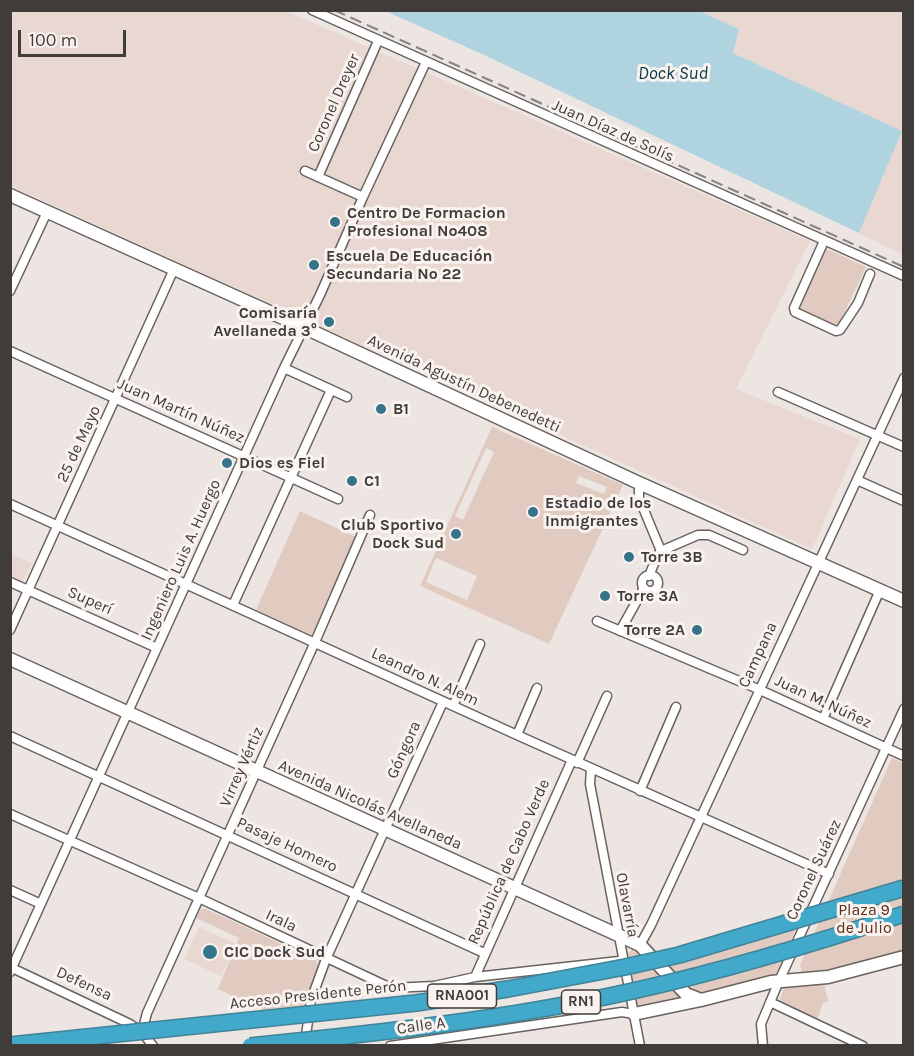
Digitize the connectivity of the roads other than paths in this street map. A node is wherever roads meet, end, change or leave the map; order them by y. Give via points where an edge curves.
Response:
1 (312, 10) edge
2 (378, 41) junction
3 (426, 62) junction
4 (305, 171) dead end
5 (318, 177) junction
6 (10, 195) edge
7 (363, 197) junction
8 (47, 212) junction
9 (824, 241) junction
10 (174, 269) junction
11 (870, 274) dead end
12 (903, 276) edge
13 (10, 291) edge
14 (303, 327) junction
15 (10, 351) edge
16 (284, 368) junction
17 (903, 378) edge
18 (901, 389) edge
19 (331, 390) junction
20 (778, 392) dead end
21 (347, 397) dead end
22 (116, 398) junction
23 (877, 435) junction
24 (903, 447) edge
25 (245, 456) junction
26 (291, 477) junction
27 (857, 480) junction
28 (639, 483) junction
29 (338, 498) dead end
30 (903, 501) edge
31 (10, 504) edge
32 (370, 515) dead end
33 (58, 525) junction
34 (743, 550) dead end
35 (661, 551) junction
36 (818, 561) junction
37 (649, 576) junction
38 (10, 582) edge
39 (186, 584) junction
40 (644, 588) junction
41 (29, 590) junction
42 (880, 590) junction
43 (903, 601) edge
44 (233, 605) junction
45 (597, 621) dead end
46 (10, 630) edge
47 (620, 630) junction
48 (315, 642) junction
49 (480, 644) dead end
50 (157, 648) junction
51 (10, 659) edge
52 (537, 688) dead end
53 (759, 689) junction
54 (607, 696) dead end
55 (442, 702) junction
56 (453, 706) junction
57 (676, 707) dead end
58 (903, 709) edge
59 (128, 713) junction
60 (823, 719) junction
61 (516, 735) junction
62 (10, 736) edge
63 (886, 748) junction
64 (903, 756) edge
65 (574, 761) junction
66 (591, 769) junction
67 (257, 772) junction
68 (100, 777) junction
69 (640, 791) junction
70 (10, 814) edge
71 (701, 818) junction
72 (385, 830) junction
73 (228, 835) junction
74 (70, 842) junction
75 (829, 874) junction
76 (514, 888) junction
77 (903, 888) edge
78 (10, 890) edge
79 (356, 894) junction
80 (903, 896) edge
81 (199, 898) junction
82 (41, 904) junction
83 (903, 914) edge
84 (617, 935) junction
85 (640, 945) junction
86 (484, 953) junction
87 (903, 957) edge
88 (326, 958) junction
89 (623, 961) junction
90 (11, 969) edge
91 (475, 977) junction
92 (779, 981) junction
93 (701, 1000) junction
94 (770, 1002) junction
95 (634, 1014) junction
96 (142, 1032) junction
97 (452, 1041) edge
98 (10, 1046) edge
99 (89, 1046) edge
100 (153, 1046) edge
101 (250, 1046) edge
102 (304, 1046) edge
103 (390, 1046) edge
104 (640, 1046) edge
105 (763, 1046) edge
106 (863, 1046) edge

1 - 2 street, Juan Díaz de Solís
2 - 3 street, Juan Díaz de Solís
2 - 5 street, Coronel Dreyer
3 - 7 street, Ingeniero Luis A. Huergo
3 - 9 street, Juan Díaz de Solís
4 - 5 street
5 - 7 street
6 - 8 main road, Avenida Agustín Debenedetti
7 - 14 street, Ingeniero Luis A. Huergo
8 - 10 main road, Avenida Agustín Debenedetti
8 - 13 street
9 - 11 street via 795,312 840,330 858,303
9 - 12 street, Juan Díaz de Solís
10 - 14 main road, Avenida Agustín Debenedetti
10 - 22 street, 25 de Mayo
14 - 16 street, Ingeniero Luis A. Huergo
14 - 28 main road, Avenida Agustín Debenedetti
15 - 22 street, Juan Martín Núñez
16 - 19 street
16 - 25 street, Ingeniero Luis A. Huergo
17 - 18 street, Campana
18 - 23 street, Campana
19 - 21 street
19 - 26 street
20 - 23 street
22 - 25 street, Juan Martín Núñez
22 - 33 street, 25 de Mayo
23 - 24 street
23 - 27 street, Campana
25 - 26 street, Juan Martín Núñez
25 - 39 street, Ingeniero Luis A. Huergo
26 - 29 street, Juan Martín Núñez
26 - 44 street
27 - 30 street
27 - 36 street, Campana
28 - 35 street via 639,498
28 - 36 main road, Avenida Agustín Debenedetti
31 - 33 street, Leandro N. Alem
32 - 48 street, Virrey Vértiz
33 - 39 street, Leandro N. Alem
33 - 41 street, 25 de Mayo
34 - 35 street via 704,534
35 - 37 street
36 - 42 main road, Avenida Agustín Debenedetti
36 - 53 street, Campana
37 - 40 street via 643,580
37 - 40 street via 656,579 657,586 651,591
38 - 41 street, Superí
39 - 44 street, Leandro N. Alem
39 - 50 street, Ingeniero Luis A. Huergo
40 - 47 street
41 - 46 street, 25 de Mayo
41 - 50 street, Superí
42 - 43 main road, Avenida Agustín Debenedetti
42 - 60 street
44 - 48 street, Leandro N. Alem
45 - 47 street, Juan M. Núñez
47 - 53 street, Juan M. Núñez
48 - 55 street, Leandro N. Alem
48 - 67 street, Virrey Vértiz
49 - 56 street
50 - 59 street, Ingeniero Luis A. Huergo
51 - 59 main road, Avenida Nicolás Avellaneda
52 - 61 street
53 - 60 street, Juan M. Núñez
53 - 71 street, Campana
54 - 65 street, República de Cabo Verde
55 - 56 street, Leandro N. Alem
55 - 72 street, Góngora
56 - 61 street, Leandro N. Alem
57 - 69 street
58 - 63 street, Coronel Suárez
59 - 67 main road, Avenida Nicolás Avellaneda
59 - 68 street, Ingeniero Luis A. Huergo
60 - 63 street, Juan M. Núñez
61 - 65 street, Leandro N. Alem
62 - 68 street, Pasaje Homero
63 - 64 street, Juan M. Núñez
63 - 75 street, Coronel Suárez
65 - 66 street, Leandro N. Alem
65 - 76 street, República de Cabo Verde
66 - 69 street, Leandro N. Alem
66 - 84 street, Olavarría via 590,784
67 - 72 main road, Avenida Nicolás Avellaneda
67 - 73 street, Virrey Vértiz
68 - 73 street, Pasaje Homero
68 - 74 street, Ingeniero Luis A. Huergo
69 - 71 street, Leandro N. Alem
70 - 74 street, Irala
71 - 75 street, Leandro N. Alem
71 - 85 street, Campana
72 - 76 main road, Avenida Nicolás Avellaneda
72 - 79 street, Góngora
73 - 79 street, Pasaje Homero
73 - 81 street, Virrey Vértiz
74 - 81 street, Irala
74 - 82 street, Ingeniero Luis A. Huergo
75 - 92 street, Coronel Suárez
76 - 84 main road, Avenida Nicolás Avellaneda
76 - 86 street, República de Cabo Verde
77 - 98 highway, Acceso Presidente Perón / RNA001, bridge via 679,954 508,989 416,1003
78 - 82 street
79 - 86 street, Pasaje Homero
79 - 88 street, Góngora
80 - 99 highway, RN1 via 690,961 549,992 424,1011
81 - 88 street, Irala
81 - 96 street, Virrey Vértiz
82 - 90 street, Ingeniero Luis A. Huergo
83 - 101 highway, RN1, bridge via 746,962 607,997 433,1025
84 - 85 main road, Avenida Nicolás Avellaneda
84 - 89 street, Olavarría
85 - 93 main road, Avenida Nicolás Avellaneda via 686,994
86 - 91 street, República de Cabo Verde
87 - 92 main road via 828,977
88 - 91 street, Irala via 391,988 441,985
88 - 102 street, Góngora via 311,1000
89 - 91 street, Irala
89 - 95 street, Olavarría
90 - 96 street, Defensa via 100,1008
92 - 93 main road
92 - 94 street, Coronel Suárez
93 - 95 main road
94 - 105 street, Coronel Suárez via 761,1024
94 - 106 street
95 - 97 street, Calle A via 622,1012
95 - 104 street, Olavarría
96 - 100 street
97 - 103 street, Calle A

